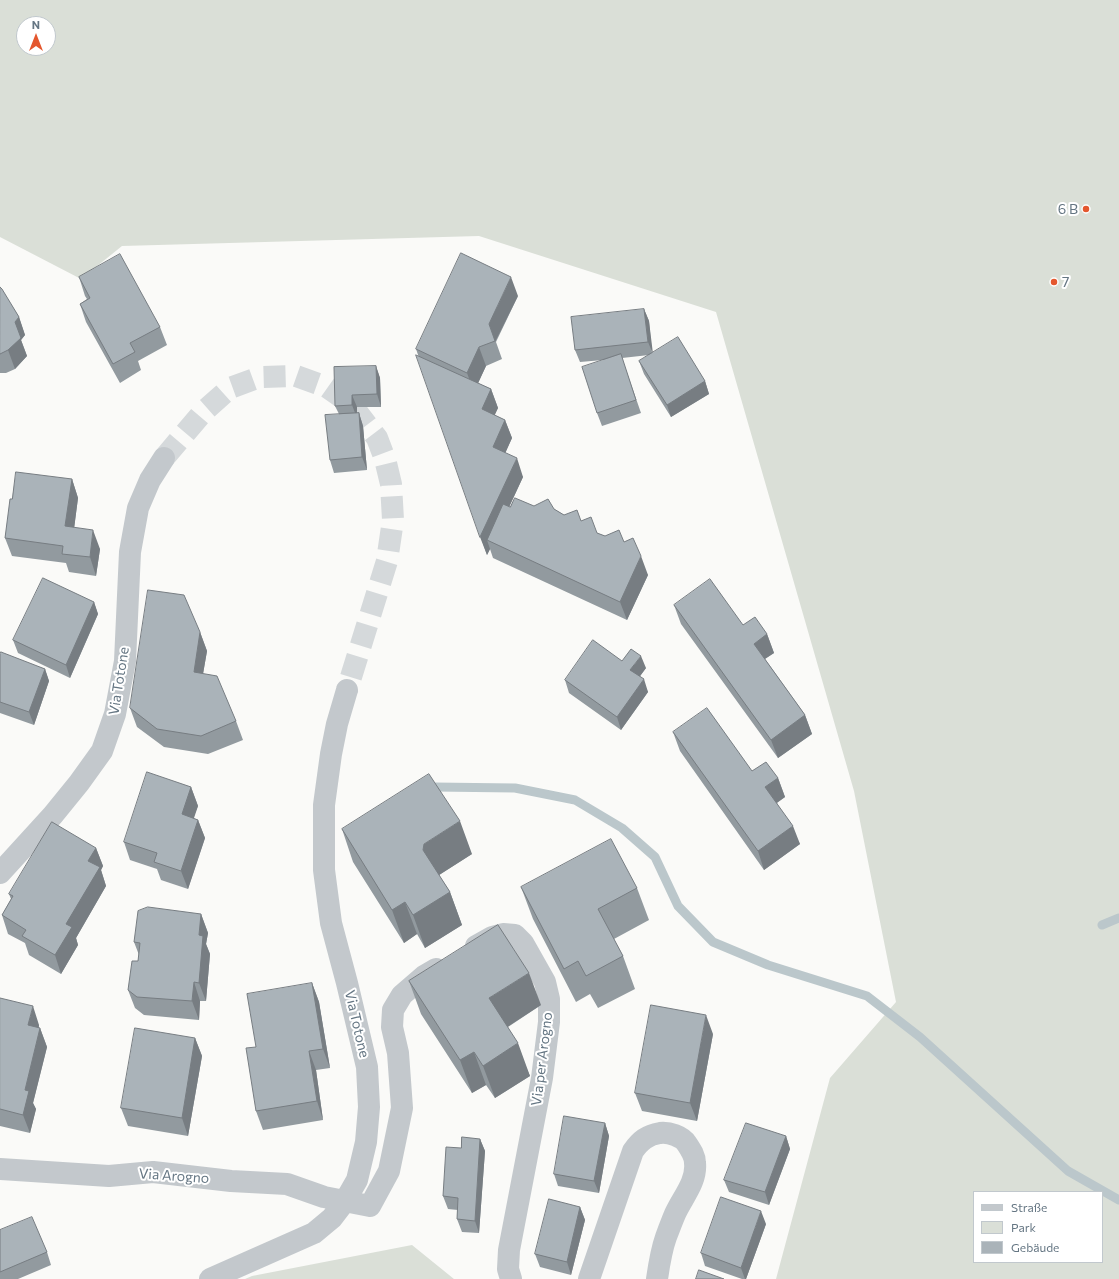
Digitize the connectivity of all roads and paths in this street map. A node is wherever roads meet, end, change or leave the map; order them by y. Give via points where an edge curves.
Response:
1 (164, 458) tunnel mouth
2 (347, 690) tunnel mouth
3 (0, 873) edge
4 (0, 1169) edge
5 (345, 1201) junction
6 (210, 1279) edge
7 (511, 1279) edge
8 (589, 1279) edge
9 (657, 1279) edge

1 - 3 street, Via Totone via 150,480 138,508 130,552 125,661 115,714 102,751 53,815
2 - 5 street, Via Totone via 337,724 324,805 324,870 331,923 367,1067 369,1107 366,1142 356,1180
4 - 5 street, Via Arogno via 109,1176 153,1172 231,1181 287,1184 324,1197
5 - 6 street, Via Totone via 332,1218 314,1233
5 - 7 street, Via per Arogno via 370,1206 389,1171 402,1108 398,1053 392,1027 393,1010 402,995 424,976 492,937 503,934 515,935 523,943 545,982 549,999 549,1022 542,1078 509,1250 508,1270
8 - 9 street via 633,1151 648,1136 661,1133 674,1134 685,1141 692,1152 695,1164 693,1179 666,1238

